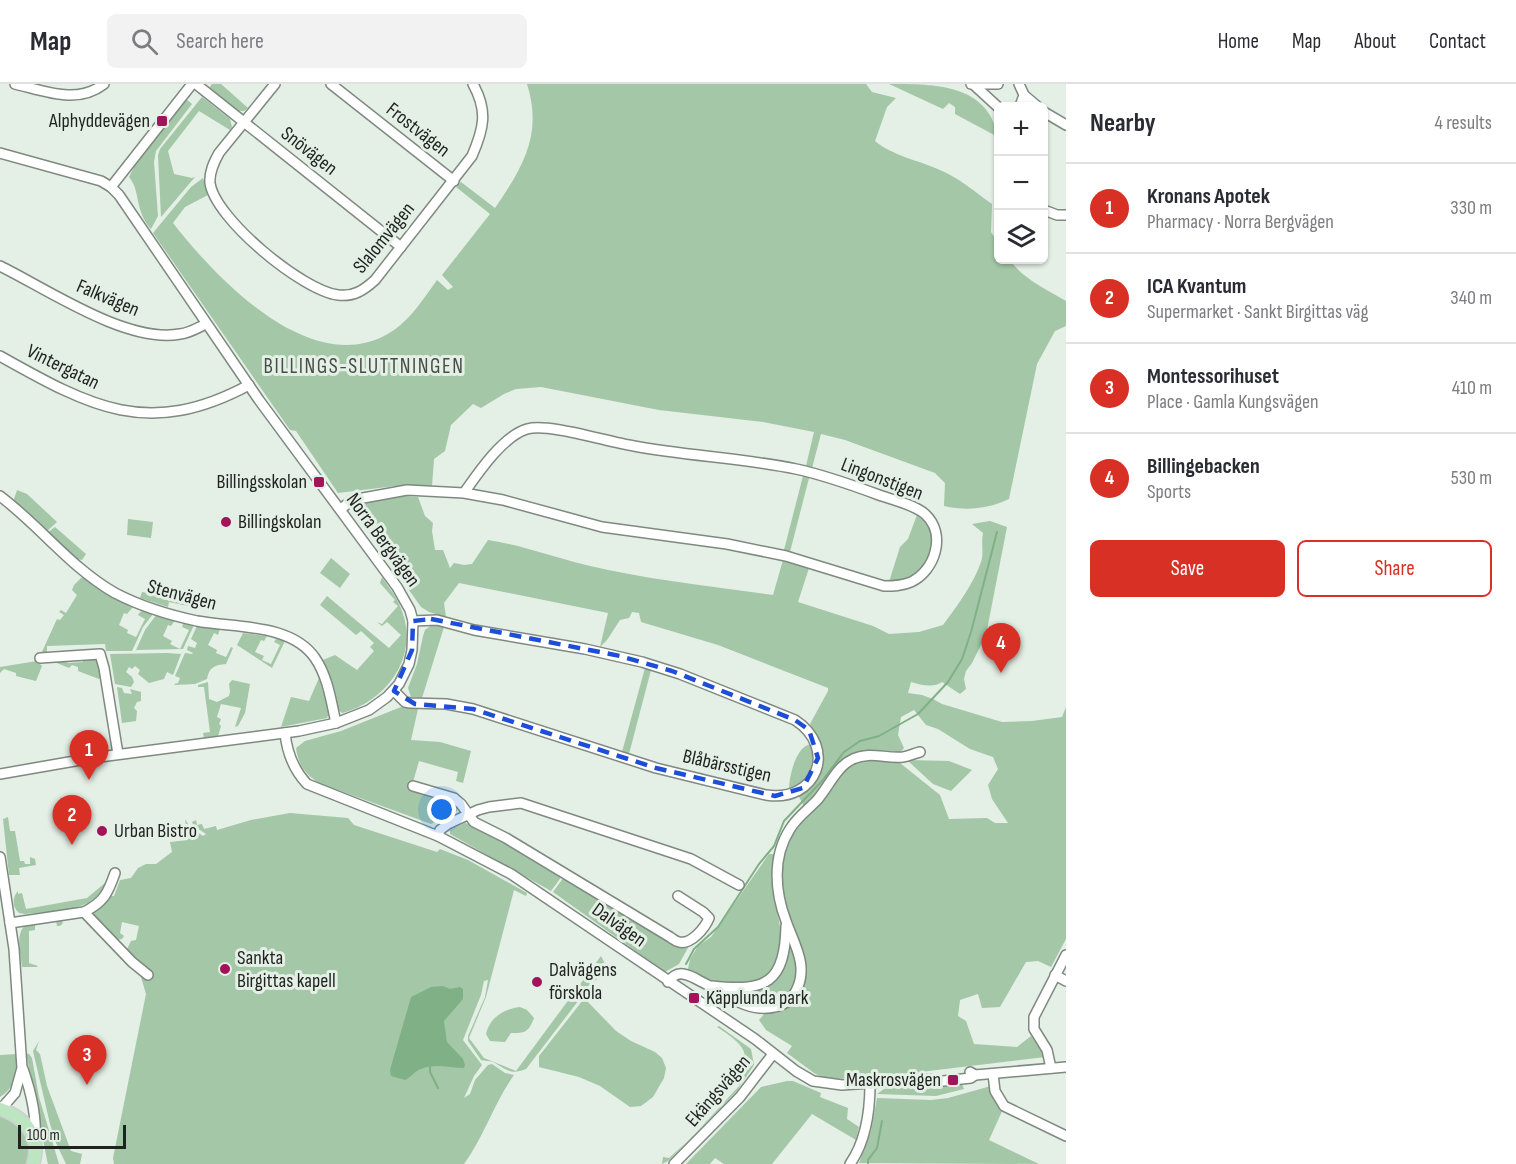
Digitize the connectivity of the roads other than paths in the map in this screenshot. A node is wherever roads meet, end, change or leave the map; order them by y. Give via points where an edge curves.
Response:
1 (15, 84) edge
2 (104, 84) edge
3 (194, 84) edge
4 (274, 84) edge
5 (331, 84) edge
6 (473, 84) edge
7 (999, 84) edge
8 (1019, 84) edge
9 (972, 85) edge
10 (1024, 95) junction
11 (996, 102) edge
12 (1021, 102) edge
13 (1032, 102) edge
14 (994, 103) edge
15 (1048, 114) edge
16 (244, 123) junction
17 (1066, 125) edge
18 (0, 153) edge
19 (454, 181) junction
20 (111, 187) junction
21 (1048, 212) edge
22 (1066, 215) edge
23 (401, 247) junction
24 (0, 266) edge
25 (206, 324) junction
26 (0, 356) edge
27 (249, 385) junction
28 (464, 493) junction
29 (0, 496) edge
30 (340, 509) junction
31 (413, 621) junction
32 (40, 658) dead end
33 (394, 691) junction
34 (336, 723) junction
35 (285, 733) junction
36 (920, 752) dead end
37 (118, 754) junction
38 (0, 774) edge
39 (413, 786) dead end
40 (468, 815) junction
41 (438, 836) junction
42 (0, 857) edge
43 (115, 873) dead end
44 (739, 885) dead end
45 (678, 896) dead end
46 (84, 912) junction
47 (10, 923) junction
48 (786, 923) junction
49 (1066, 955) edge
50 (148, 975) dead end
51 (1055, 975) junction
52 (1066, 981) edge
53 (668, 982) junction
54 (708, 985) junction
55 (773, 1054) junction
56 (1066, 1067) edge
57 (22, 1068) junction
58 (1051, 1068) junction
59 (993, 1074) junction
60 (870, 1084) junction
61 (0, 1109) edge
62 (1066, 1136) edge
63 (36, 1145) junction
64 (33, 1164) edge
65 (42, 1164) edge
66 (674, 1164) edge
67 (850, 1164) edge

1 - 2 street via 73,96 90,93
3 - 16 street, Snövägen
3 - 20 street
4 - 16 street, Slalomvägen
5 - 19 street, Frostvägen
6 - 19 street, Slalomvägen via 481,99 483,125 472,156
7 - 9 street
7 - 11 street via 994,94
8 - 10 street
9 - 14 street
10 - 12 street
10 - 13 street
15 - 17 street
16 - 23 street, Snövägen
16 - 23 street, Slalomvägen via 212,165 210,186 234,222 264,252 314,286 338,295 352,295 364,291
18 - 20 street
19 - 23 street, Slalomvägen
20 - 25 street, Norra Bergvägen
21 - 22 street
24 - 25 street, Falkvägen via 98,317 142,332 178,335
25 - 27 street, Norra Bergvägen
26 - 27 street, Vintergatan via 69,394 131,412 197,408
27 - 30 street, Norra Bergvägen
28 - 28 street, Lingonstigen via 509,438 523,430 544,428 819,475 921,512 933,524 937,544 933,560 919,577 903,585 884,586 786,556 602,527
28 - 30 street, Lingonstigen via 407,490 352,500
29 - 34 street, Stenvägen via 89,575 124,597 177,616 273,632 300,642 320,665
30 - 31 street, Norra Bergvägen via 397,587
31 - 33 street, Norra Bergvägen via 409,664
31 - 33 street, Blåbärsstigen via 437,620 620,656 672,671 795,720 810,733 818,750 817,766 810,781 796,792 766,795 658,769 473,709 405,702
32 - 37 street via 100,654
33 - 34 street, Norra Bergvägen via 369,710
34 - 35 street, Norra Bergvägen
35 - 37 street, Norra Bergvägen
35 - 41 street, Dalvägen via 290,758 307,784
36 - 48 street via 853,759 843,765 790,829 779,855 776,880
37 - 38 street, Norra Bergvägen
39 - 40 street, Dalvägen via 454,798
40 - 41 street via 448,824
40 - 44 street via 513,803 528,805 691,859
40 - 45 street, Dalvägen via 680,943 688,942 706,926 709,918
41 - 53 street, Dalvägen via 511,874
42 - 47 street
43 - 46 street via 102,901
46 - 47 street
46 - 50 street
47 - 57 street
48 - 54 street via 786,948 770,978 749,988
48 - 54 street via 800,956 801,971 796,992 784,1004 766,1009 751,1006
49 - 51 street
51 - 52 street
51 - 58 street via 1033,1024 1047,1050
53 - 54 street via 680,974
53 - 55 street, Dalvägen
55 - 60 street, Ekängsvägen via 813,1081 831,1085
55 - 66 street, Ekängsvägen via 740,1097
56 - 58 street, Ekängsvägen
57 - 61 street via 15,1093
57 - 63 street via 36,1123
58 - 59 street, Ekängsvägen
59 - 60 street, Ekängsvägen via 970,1072
59 - 62 street via 995,1091 1004,1106
60 - 67 street via 865,1135
61 - 63 main road via 22,1120
63 - 64 main road
63 - 65 main road

